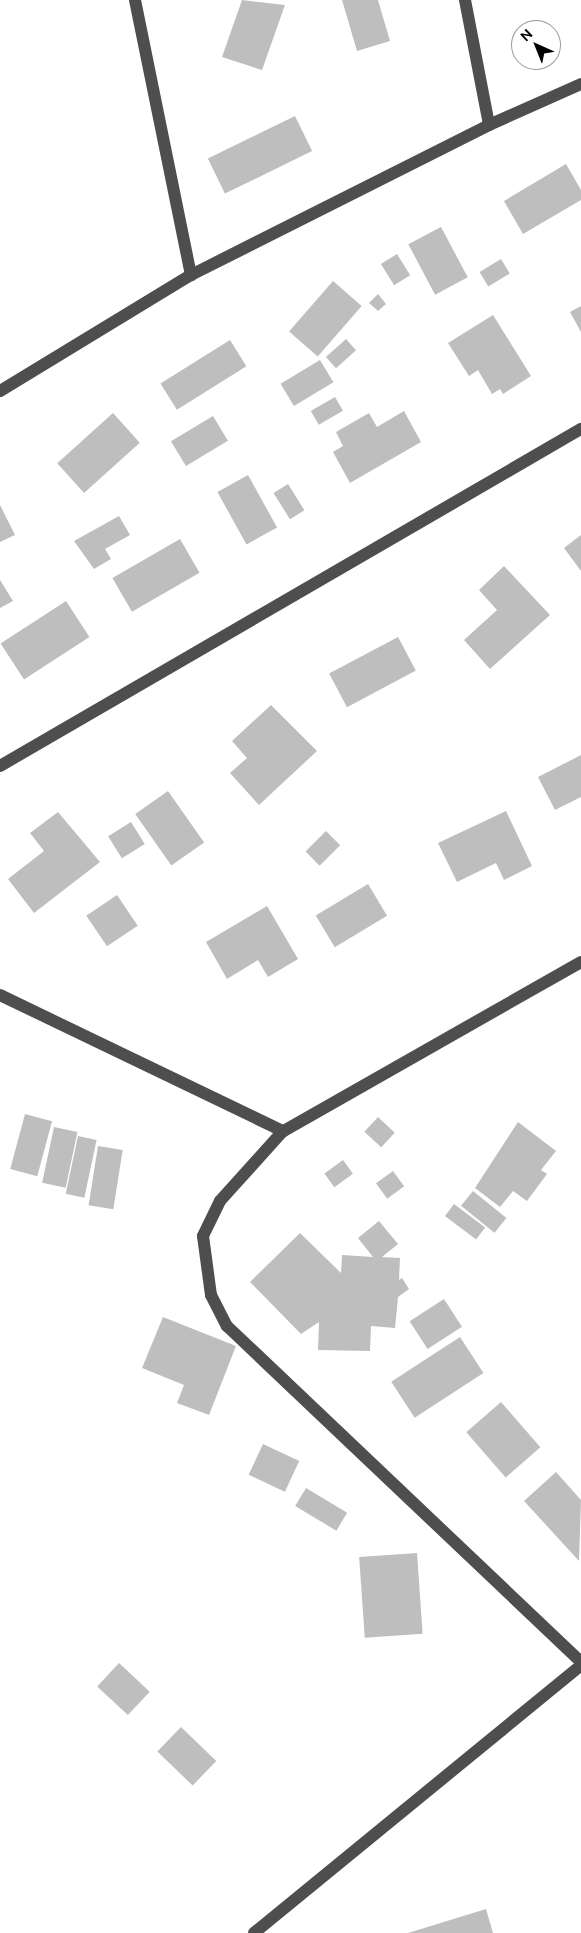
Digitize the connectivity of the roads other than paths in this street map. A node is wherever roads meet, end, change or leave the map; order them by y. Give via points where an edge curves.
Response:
1 (135, 0) edge
2 (466, 0) edge
3 (581, 84) edge
4 (489, 125) junction
5 (191, 275) junction
6 (0, 391) edge
7 (581, 429) edge
8 (0, 766) edge
9 (581, 962) edge
10 (0, 995) edge
11 (283, 1131) junction
12 (581, 1663) edge
13 (263, 1931) edge

1 - 5 street
2 - 4 street
3 - 4 street
4 - 5 street
5 - 6 street
7 - 8 street
9 - 11 street
10 - 11 street
11 - 12 street via 220,1201 203,1236 211,1295 227,1326
12 - 13 street

